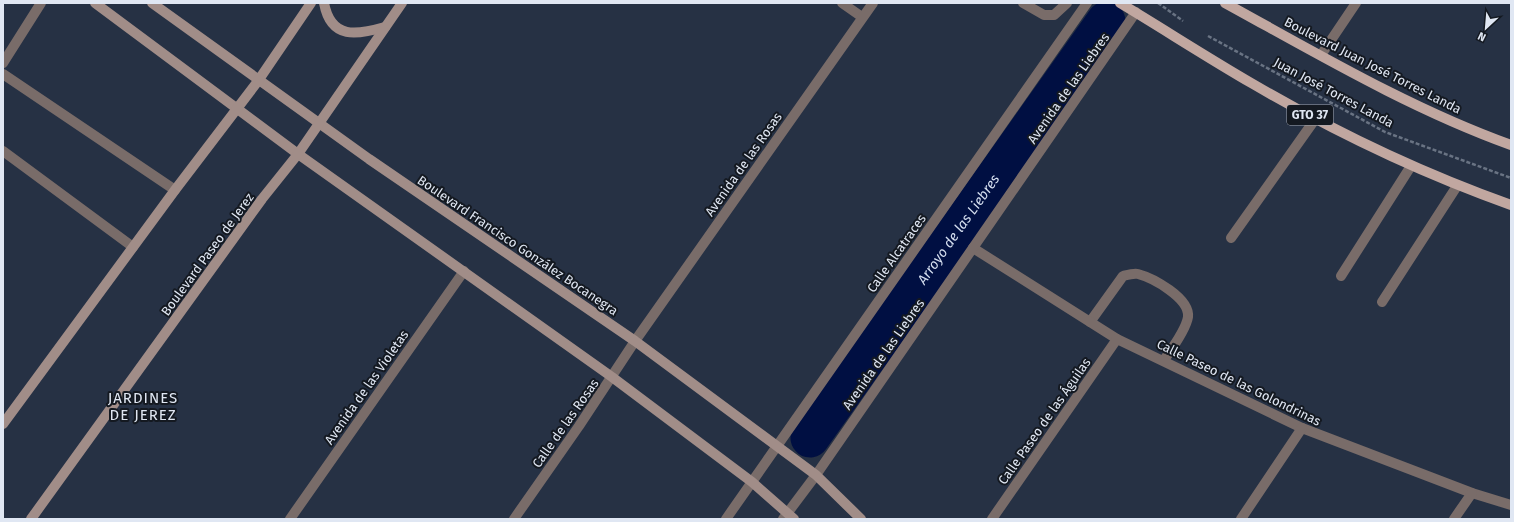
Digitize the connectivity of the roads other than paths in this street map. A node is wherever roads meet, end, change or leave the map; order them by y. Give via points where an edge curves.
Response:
1 (41, 3) edge
2 (95, 3) edge
3 (152, 3) edge
4 (311, 3) edge
5 (324, 3) edge
6 (402, 3) edge
7 (842, 3) edge
8 (873, 3) edge
9 (1022, 3) edge
10 (1067, 3) edge
11 (1088, 3) edge
12 (1120, 3) edge
13 (1225, 3) edge
14 (1356, 3) edge
15 (1136, 12) junction
16 (862, 17) junction
17 (385, 28) junction
18 (1321, 55) junction
19 (3, 63) edge
20 (3, 74) edge
21 (258, 81) junction
22 (237, 110) junction
23 (1316, 118) junction
24 (320, 123) junction
25 (1511, 145) edge
26 (3, 151) edge
27 (298, 154) junction
28 (1410, 166) junction
29 (1457, 186) junction
30 (175, 190) junction
31 (1511, 205) edge
32 (1231, 238) dead end
33 (133, 247) junction
34 (973, 248) junction
35 (464, 270) junction
36 (1341, 276) dead end
37 (1382, 302) dead end
38 (1090, 322) junction
39 (1117, 339) junction
40 (635, 341) junction
41 (1164, 360) junction
42 (612, 377) junction
43 (3, 424) edge
44 (1302, 428) junction
45 (777, 445) junction
46 (816, 475) junction
47 (752, 482) junction
48 (1472, 493) junction
49 (1511, 505) edge
50 (788, 517) edge
51 (31, 519) edge
52 (290, 519) edge
53 (514, 519) edge
54 (726, 519) edge
55 (861, 519) edge
56 (992, 519) edge
57 (1241, 519) edge
58 (1454, 519) edge

1 - 19 street
2 - 22 main road
3 - 21 main road, Boulevard Francisco González Bocanegra
4 - 21 main road
5 - 17 main road via 329,19 346,33 365,33
6 - 17 main road, Boulevard Paseo de Jerez
7 - 16 street
8 - 16 street, Avenida de las Rosas
9 - 10 street via 1044,15 1054,15
11 - 45 street, Calle Alcatraces
12 - 15 main road, GTO 37
13 - 18 main road, Boulevard Juan José Torres Landa
14 - 18 street
15 - 23 main road, GTO 37 via 1252,84
15 - 34 street, Avenida de las Liebres
16 - 40 street, Avenida de las Rosas
17 - 24 main road, Boulevard Paseo de Jerez
18 - 25 main road, Boulevard Juan José Torres Landa via 1422,107
20 - 30 street
21 - 22 main road
21 - 24 main road, Boulevard Francisco González Bocanegra
22 - 27 main road
22 - 30 main road
23 - 28 main road, GTO 37
23 - 32 street
24 - 27 main road, Boulevard Paseo de Jerez
24 - 40 main road, Boulevard Francisco González Bocanegra
26 - 33 street
27 - 35 main road
27 - 51 main road, Boulevard Paseo de Jerez via 262,199
28 - 29 main road, GTO 37
28 - 36 street
29 - 31 main road, GTO 37
29 - 37 street
30 - 33 main road
33 - 43 main road
34 - 38 street, Calle Paseo de las Golondrinas
34 - 46 street, Avenida de las Liebres
35 - 42 main road
35 - 52 street, Avenida de las Violetas
38 - 39 street, Calle Paseo de las Golondrinas
38 - 41 street via 1123,276 1137,273 1170,290 1181,298 1187,309 1188,318
39 - 41 street, Calle Paseo de las Golondrinas
39 - 56 street, Calle Paseo de las Águilas
40 - 42 street, Calle de las Rosas
40 - 45 main road, Boulevard Francisco González Bocanegra
41 - 44 street, Calle Paseo de las Golondrinas
42 - 47 main road
42 - 53 street, Calle de las Rosas
44 - 48 street, Calle Paseo de las Golondrinas
44 - 57 street
45 - 46 main road, Boulevard Francisco González Bocanegra
45 - 47 street, Calle Alcatraces
46 - 50 street, Avenida de las Liebres
46 - 55 main road, Boulevard Francisco González Bocanegra
47 - 50 main road
47 - 54 street, Calle Alcatraces
48 - 49 street, Calle Paseo de las Golondrinas
48 - 58 street

